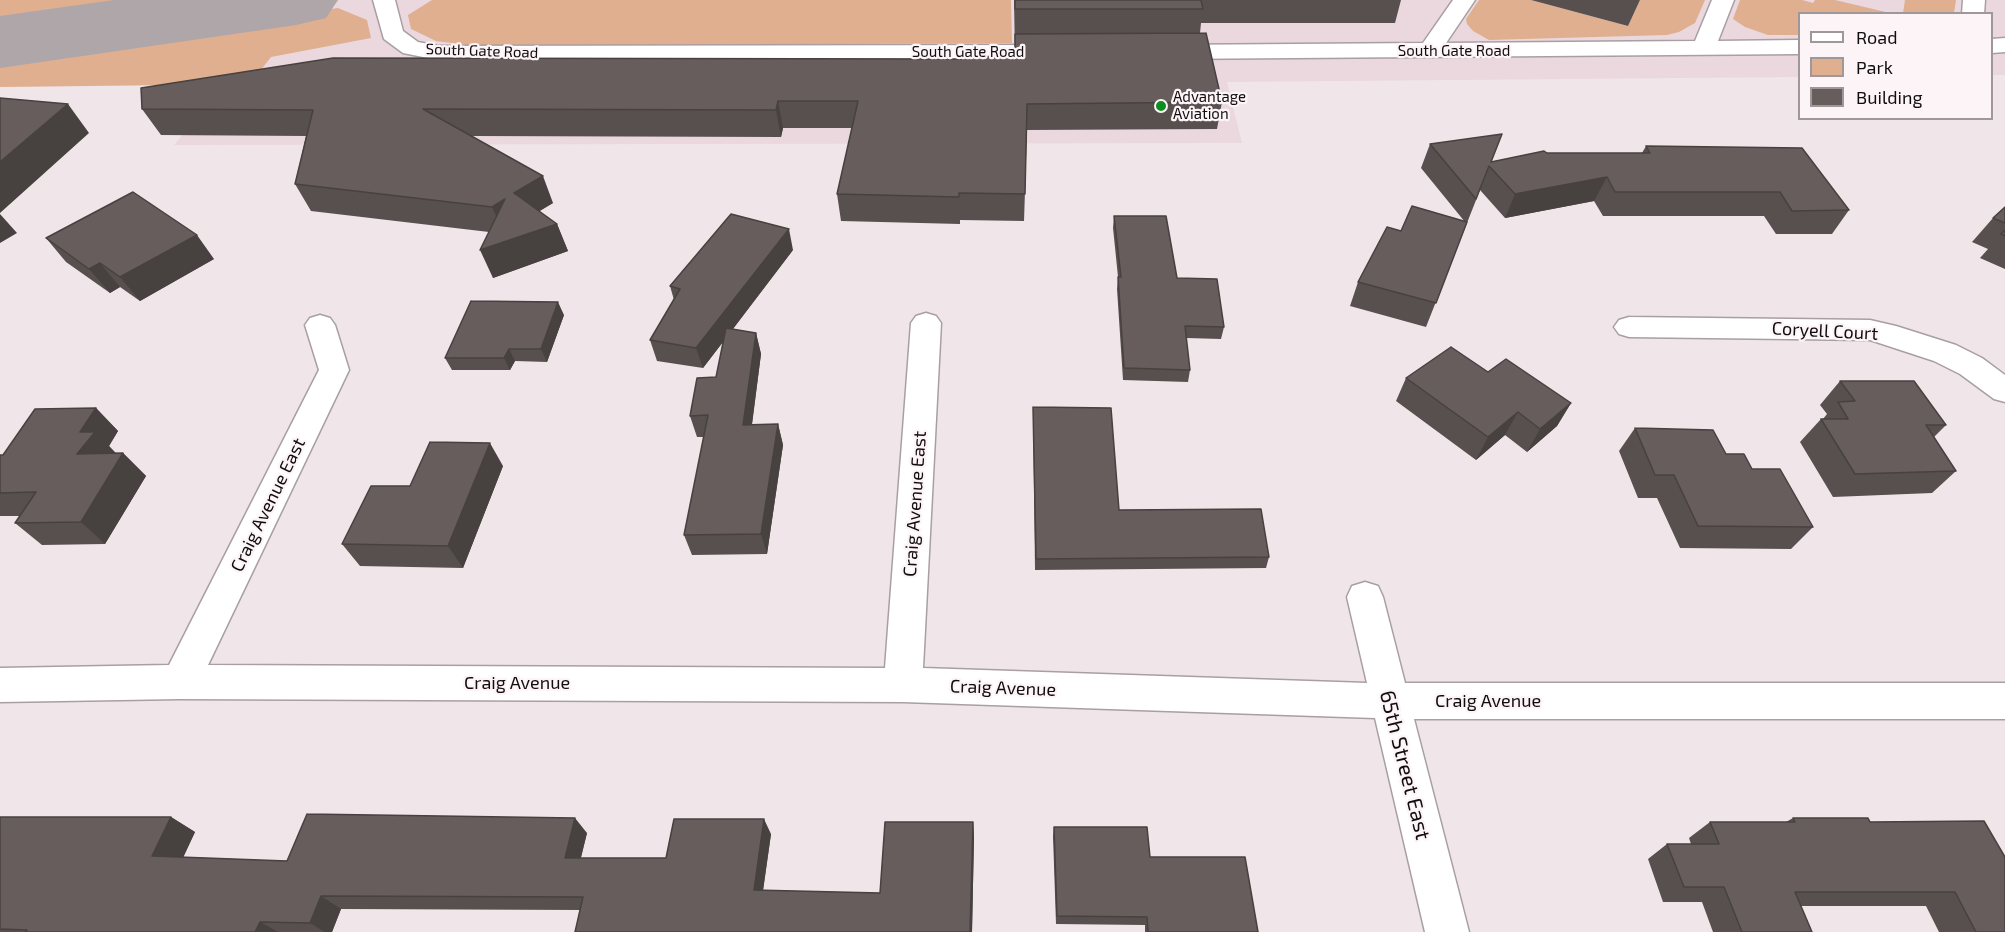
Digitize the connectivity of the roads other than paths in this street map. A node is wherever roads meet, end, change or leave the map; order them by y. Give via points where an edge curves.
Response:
1 (384, 0) edge
2 (1464, 0) edge
3 (1724, 0) edge
4 (1798, 47) edge
5 (1704, 48) junction
6 (1430, 51) junction
7 (1083, 52) edge
8 (1143, 52) edge
9 (926, 322) dead end
10 (320, 325) dead end
11 (1629, 327) dead end
12 (2005, 391) edge
13 (1365, 597) dead end
14 (180, 682) junction
15 (0, 685) edge
16 (903, 685) junction
17 (1389, 701) junction
18 (2005, 701) edge
19 (1447, 932) edge

1 - 7 street, South Gate Road via 392,33 411,48 438,53
2 - 6 street
3 - 5 street
4 - 5 street, South Gate Road
5 - 6 street, South Gate Road
6 - 8 street, South Gate Road
9 - 16 street, Craig Avenue East
10 - 14 street, Craig Avenue East via 334,370
11 - 12 street, Coryell Court via 1870,330 1945,353
13 - 17 street, 65th Street East
14 - 15 street, Craig Avenue
14 - 16 street, Craig Avenue
16 - 17 street, Craig Avenue
17 - 18 street, Craig Avenue
17 - 19 street, 65th Street East

